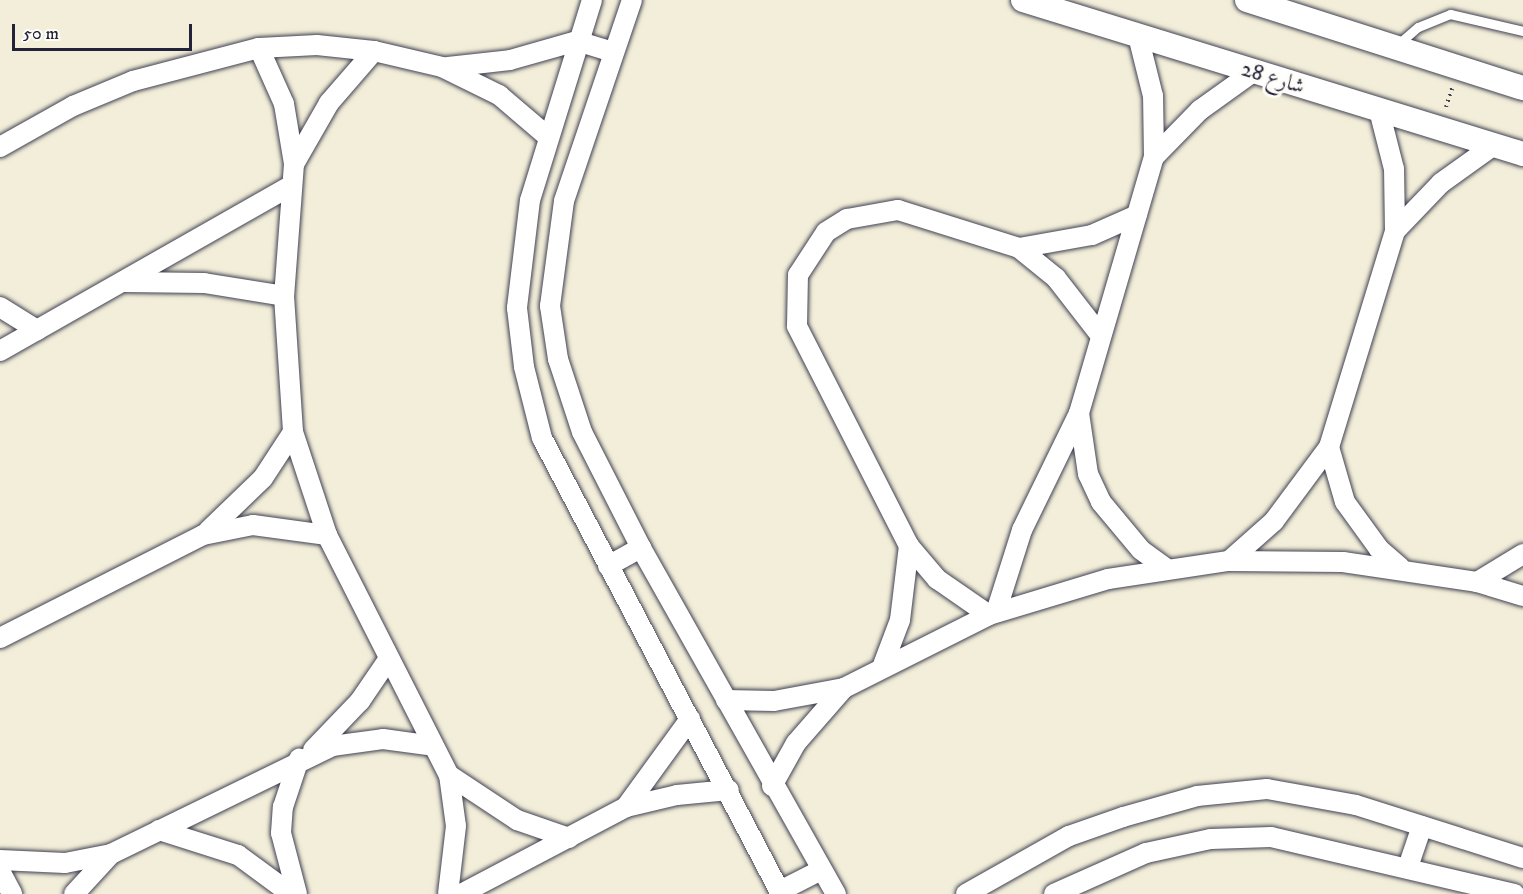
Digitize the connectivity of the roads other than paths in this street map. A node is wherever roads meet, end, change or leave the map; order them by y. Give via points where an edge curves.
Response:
1 (592, 0) edge
2 (632, 0) edge
3 (1023, 0) edge
4 (1247, 0) edge
5 (1523, 31) edge
6 (1138, 36) junction
7 (577, 41) junction
8 (1395, 47) junction
9 (260, 48) junction
10 (374, 51) junction
11 (612, 52) junction
12 (442, 67) junction
13 (1254, 72) junction
14 (1523, 88) edge
15 (1379, 110) junction
16 (548, 136) junction
17 (1494, 145) junction
18 (0, 147) edge
19 (1523, 154) edge
20 (1154, 157) junction
21 (294, 164) junction
22 (289, 187) junction
23 (1137, 215) junction
24 (1395, 231) junction
25 (1019, 248) junction
26 (122, 282) junction
27 (284, 296) junction
28 (0, 307) edge
29 (37, 330) junction
30 (1101, 336) junction
31 (0, 351) edge
32 (1079, 413) junction
33 (293, 432) junction
34 (1329, 447) junction
35 (204, 535) junction
36 (327, 535) junction
37 (909, 546) junction
38 (641, 549) junction
39 (1523, 554) edge
40 (1229, 561) junction
41 (608, 566) junction
42 (1400, 567) junction
43 (1166, 568) junction
44 (1477, 582) junction
45 (1523, 596) edge
46 (992, 614) junction
47 (0, 638) edge
48 (388, 660) junction
49 (883, 665) junction
50 (844, 688) junction
51 (726, 700) junction
52 (690, 718) junction
53 (434, 746) junction
54 (304, 756) junction
55 (449, 774) junction
56 (772, 786) junction
57 (729, 790) junction
58 (626, 807) junction
59 (1422, 826) junction
60 (159, 830) junction
61 (569, 838) junction
62 (111, 854) junction
63 (1523, 858) edge
64 (0, 860) edge
65 (1408, 867) junction
66 (821, 870) junction
67 (0, 871) edge
68 (780, 892) edge
69 (12, 894) edge
70 (74, 894) edge
71 (291, 894) edge
72 (297, 894) edge
73 (448, 894) edge
74 (461, 894) edge
75 (836, 894) edge
76 (966, 894) edge
77 (1054, 894) edge
78 (1514, 894) edge

1 - 7 street
2 - 11 street
3 - 6 street, شارع 28
4 - 8 street
5 - 8 lane via 1450,14 1418,27
6 - 13 street, شارع 28
6 - 20 street via 1153,96
7 - 11 street
7 - 12 street via 510,60
7 - 16 street
8 - 14 street
9 - 10 street
9 - 18 street via 133,81 73,106
9 - 21 street via 284,104
10 - 12 street
10 - 21 street via 329,103
11 - 38 street via 564,201 550,306 558,359 582,432
12 - 16 street via 499,96
13 - 15 street, شارع 28
13 - 20 street via 1200,110
15 - 17 street, شارع 28
15 - 24 street via 1394,170
16 - 41 street via 522,255 517,308 524,367 542,438
17 - 19 street, شارع 28
17 - 24 street via 1441,183
20 - 23 street
21 - 22 street
22 - 26 street
22 - 27 street
23 - 25 street via 1084,237
23 - 30 street
24 - 34 street
25 - 30 street via 1056,278
25 - 37 street via 898,210 872,211 826,232 798,275 797,326
26 - 27 street via 204,283
26 - 29 street
27 - 33 street
28 - 29 street
29 - 31 street
30 - 32 street
32 - 43 street via 1083,454 1101,502 1133,543
32 - 46 street via 1030,510
33 - 35 street via 245,498
33 - 36 street
34 - 40 street via 1274,521
34 - 42 street via 1345,502 1378,549
35 - 36 street via 261,525
35 - 47 street
36 - 48 street
37 - 46 street via 937,579
37 - 49 street via 900,620
38 - 41 street
38 - 51 street
39 - 44 street
40 - 42 street
40 - 43 street
41 - 52 street
42 - 44 street
43 - 46 street
44 - 45 street
46 - 49 street
48 - 53 street
48 - 54 street via 360,701
49 - 50 street
50 - 51 street via 774,700
50 - 56 street via 796,743
51 - 56 street
52 - 57 street
52 - 58 street
53 - 54 street via 375,739
53 - 55 street
54 - 60 street
54 - 72 street via 283,807 281,833
55 - 61 street via 509,816
55 - 73 street via 456,826
56 - 66 street
57 - 58 street via 677,795
57 - 68 street
58 - 61 street
59 - 63 street
59 - 65 street
59 - 76 street via 1356,806 1267,789 1197,796 1069,836
60 - 62 street
60 - 71 street via 238,855
61 - 74 street
62 - 64 street via 65,863
62 - 70 street
65 - 77 street via 1271,837 1210,839 1146,853
65 - 78 street
66 - 68 street
66 - 75 street
67 - 69 street

